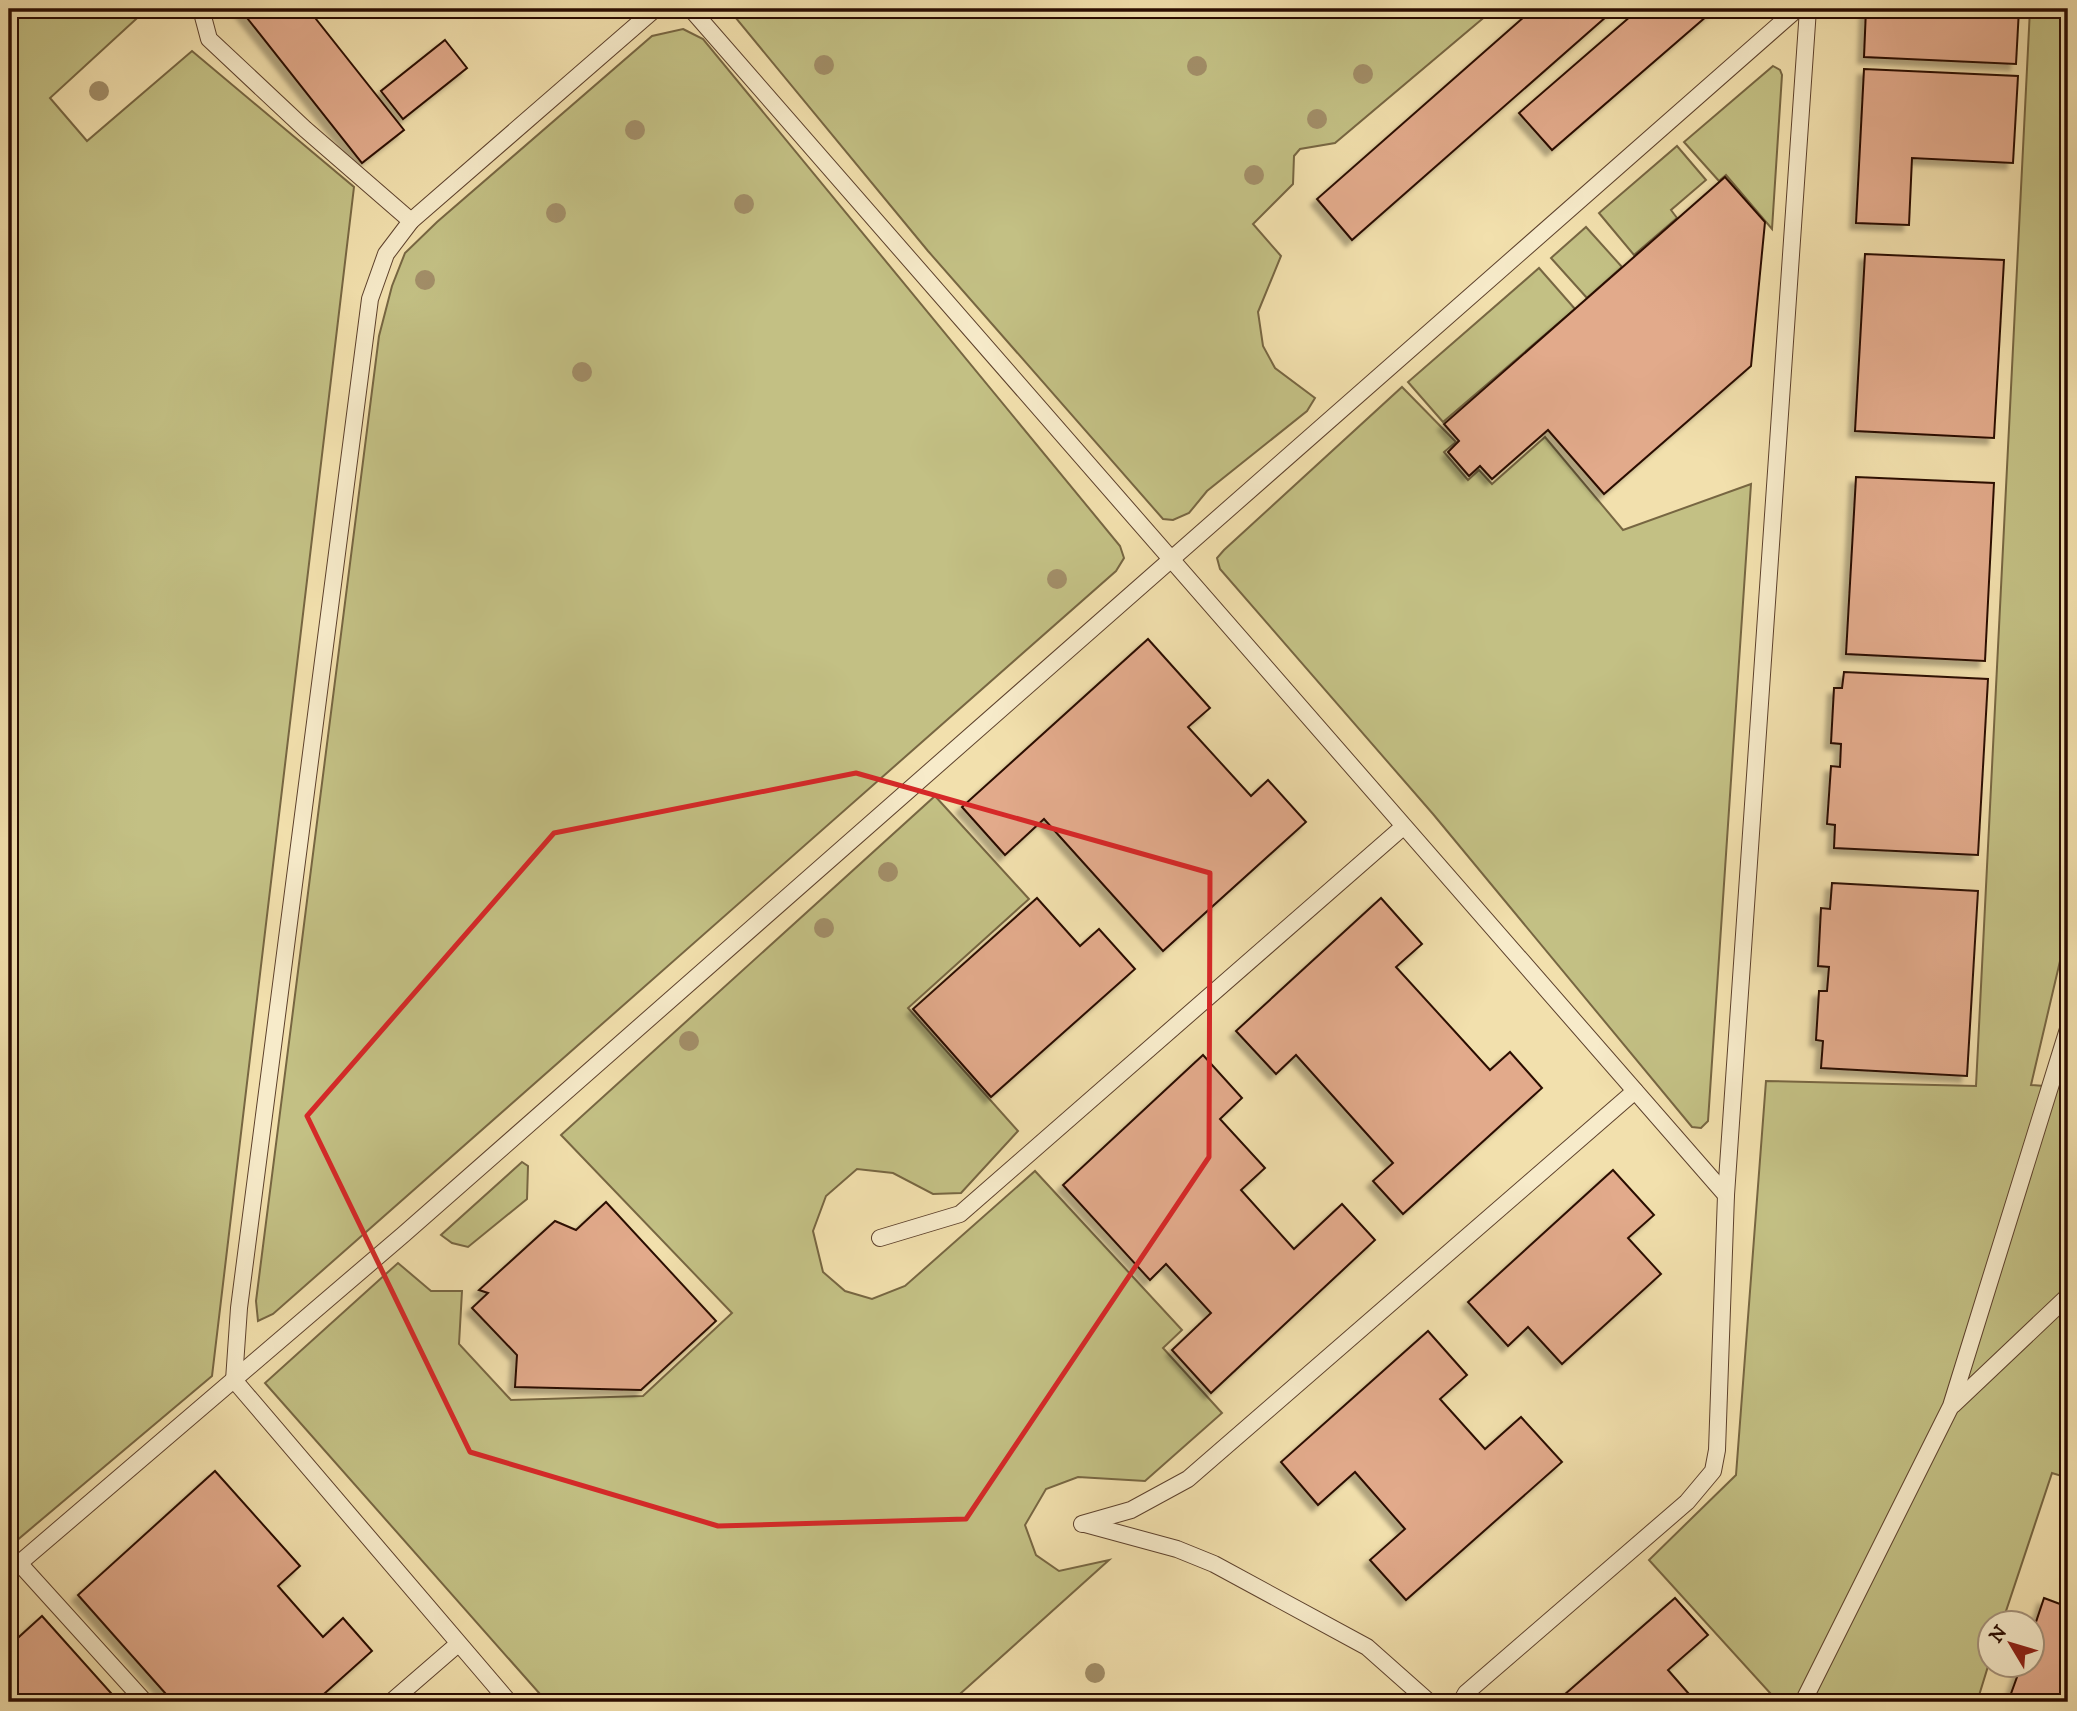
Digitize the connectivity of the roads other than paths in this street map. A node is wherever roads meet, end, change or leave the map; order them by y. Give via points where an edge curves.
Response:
1 (201, 9) edge
2 (655, 9) edge
3 (691, 9) edge
4 (1797, 9) edge
5 (1808, 9) edge
6 (411, 221) junction
7 (1169, 559) junction
8 (1403, 827) junction
9 (2068, 1028) edge
10 (1634, 1091) junction
11 (1727, 1195) junction
12 (880, 1238) dead end
13 (2068, 1296) edge
14 (234, 1380) junction
15 (1951, 1406) junction
16 (14, 1568) edge
17 (458, 1644) junction
18 (145, 1702) edge
19 (391, 1702) edge
20 (509, 1702) edge
21 (1429, 1702) edge
22 (1461, 1702) edge
23 (1803, 1702) edge

1 - 6 lane via 209,39
2 - 6 lane
3 - 7 lane
4 - 7 lane
5 - 11 lane
6 - 14 lane via 386,254 370,299 239,1308
7 - 8 lane
7 - 14 lane
8 - 10 lane
8 - 12 lane via 960,1214
9 - 15 lane
10 - 11 lane
10 - 21 lane via 1188,1479 1130,1510 1083,1524 1177,1549 1214,1564 1367,1647
11 - 22 lane via 1713,1471 1687,1502
13 - 15 lane
14 - 16 lane
14 - 17 lane
15 - 23 lane
16 - 18 lane
17 - 19 lane
17 - 20 lane

